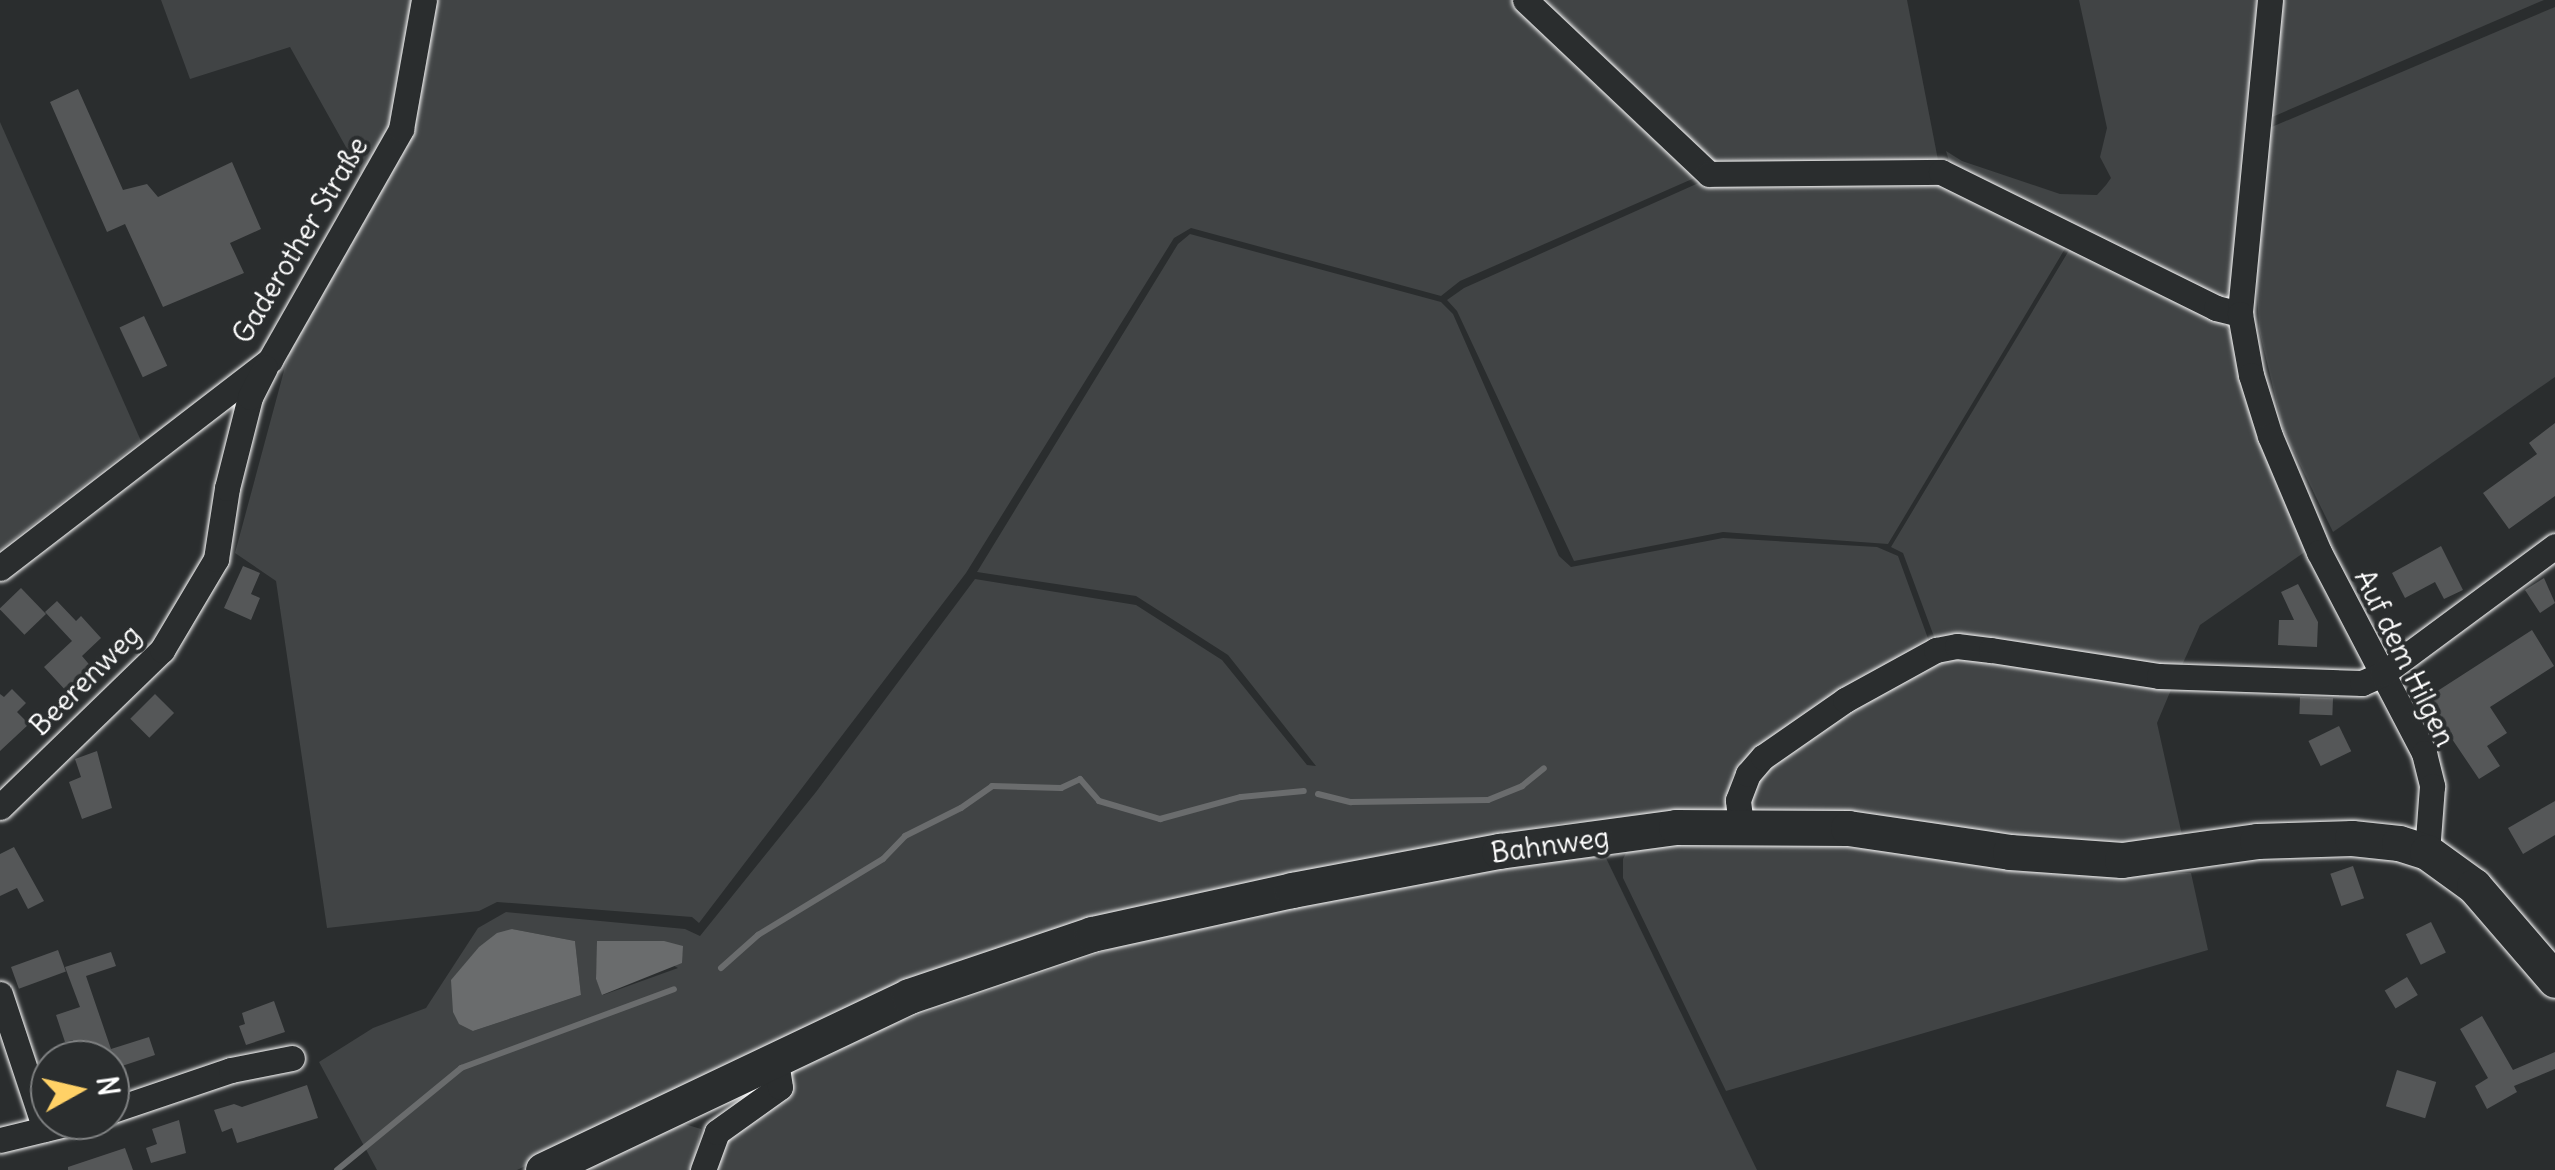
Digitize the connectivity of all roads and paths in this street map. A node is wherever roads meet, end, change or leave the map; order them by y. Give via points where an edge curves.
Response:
1 (424, 0) edge
2 (1524, 0) edge
3 (2270, 0) edge
4 (2240, 314) junction
5 (270, 360) junction
6 (2555, 546) edge
7 (0, 568) edge
8 (2382, 674) junction
9 (0, 807) edge
10 (1741, 825) junction
11 (2427, 852) junction
12 (2555, 980) edge
13 (0, 994) edge
14 (775, 1056) junction
15 (292, 1058) dead end
16 (30, 1085) edge
17 (130, 1104) edge
18 (30, 1133) edge
19 (0, 1140) edge
20 (542, 1170) edge
21 (703, 1170) edge

1 - 5 street, Gaderother Straße via 401,129
2 - 4 street via 1708,174 1941,172
3 - 4 street, Auf dem Hilgen
4 - 8 street, Auf dem Hilgen via 2270,436 2319,552
5 - 7 street, Gaderother Straße
5 - 9 street, Beerenweg via 250,397 216,559 162,650
6 - 8 street
8 - 10 street via 2346,685 2169,677 1974,648 1936,650 1845,700 1763,757 1738,800
8 - 11 street, Auf dem Hilgen via 2428,770
10 - 11 main road, Bahnweg via 1848,828 2010,852 2122,860 2256,840 2352,838
10 - 14 main road, Bahnweg via 1676,826 1499,851 1092,934 909,996
11 - 12 main road via 2474,886
13 - 16 street
14 - 20 main road, Bahnweg
14 - 21 street via 780,1087 717,1132
15 - 17 street via 231,1070
18 - 19 street

